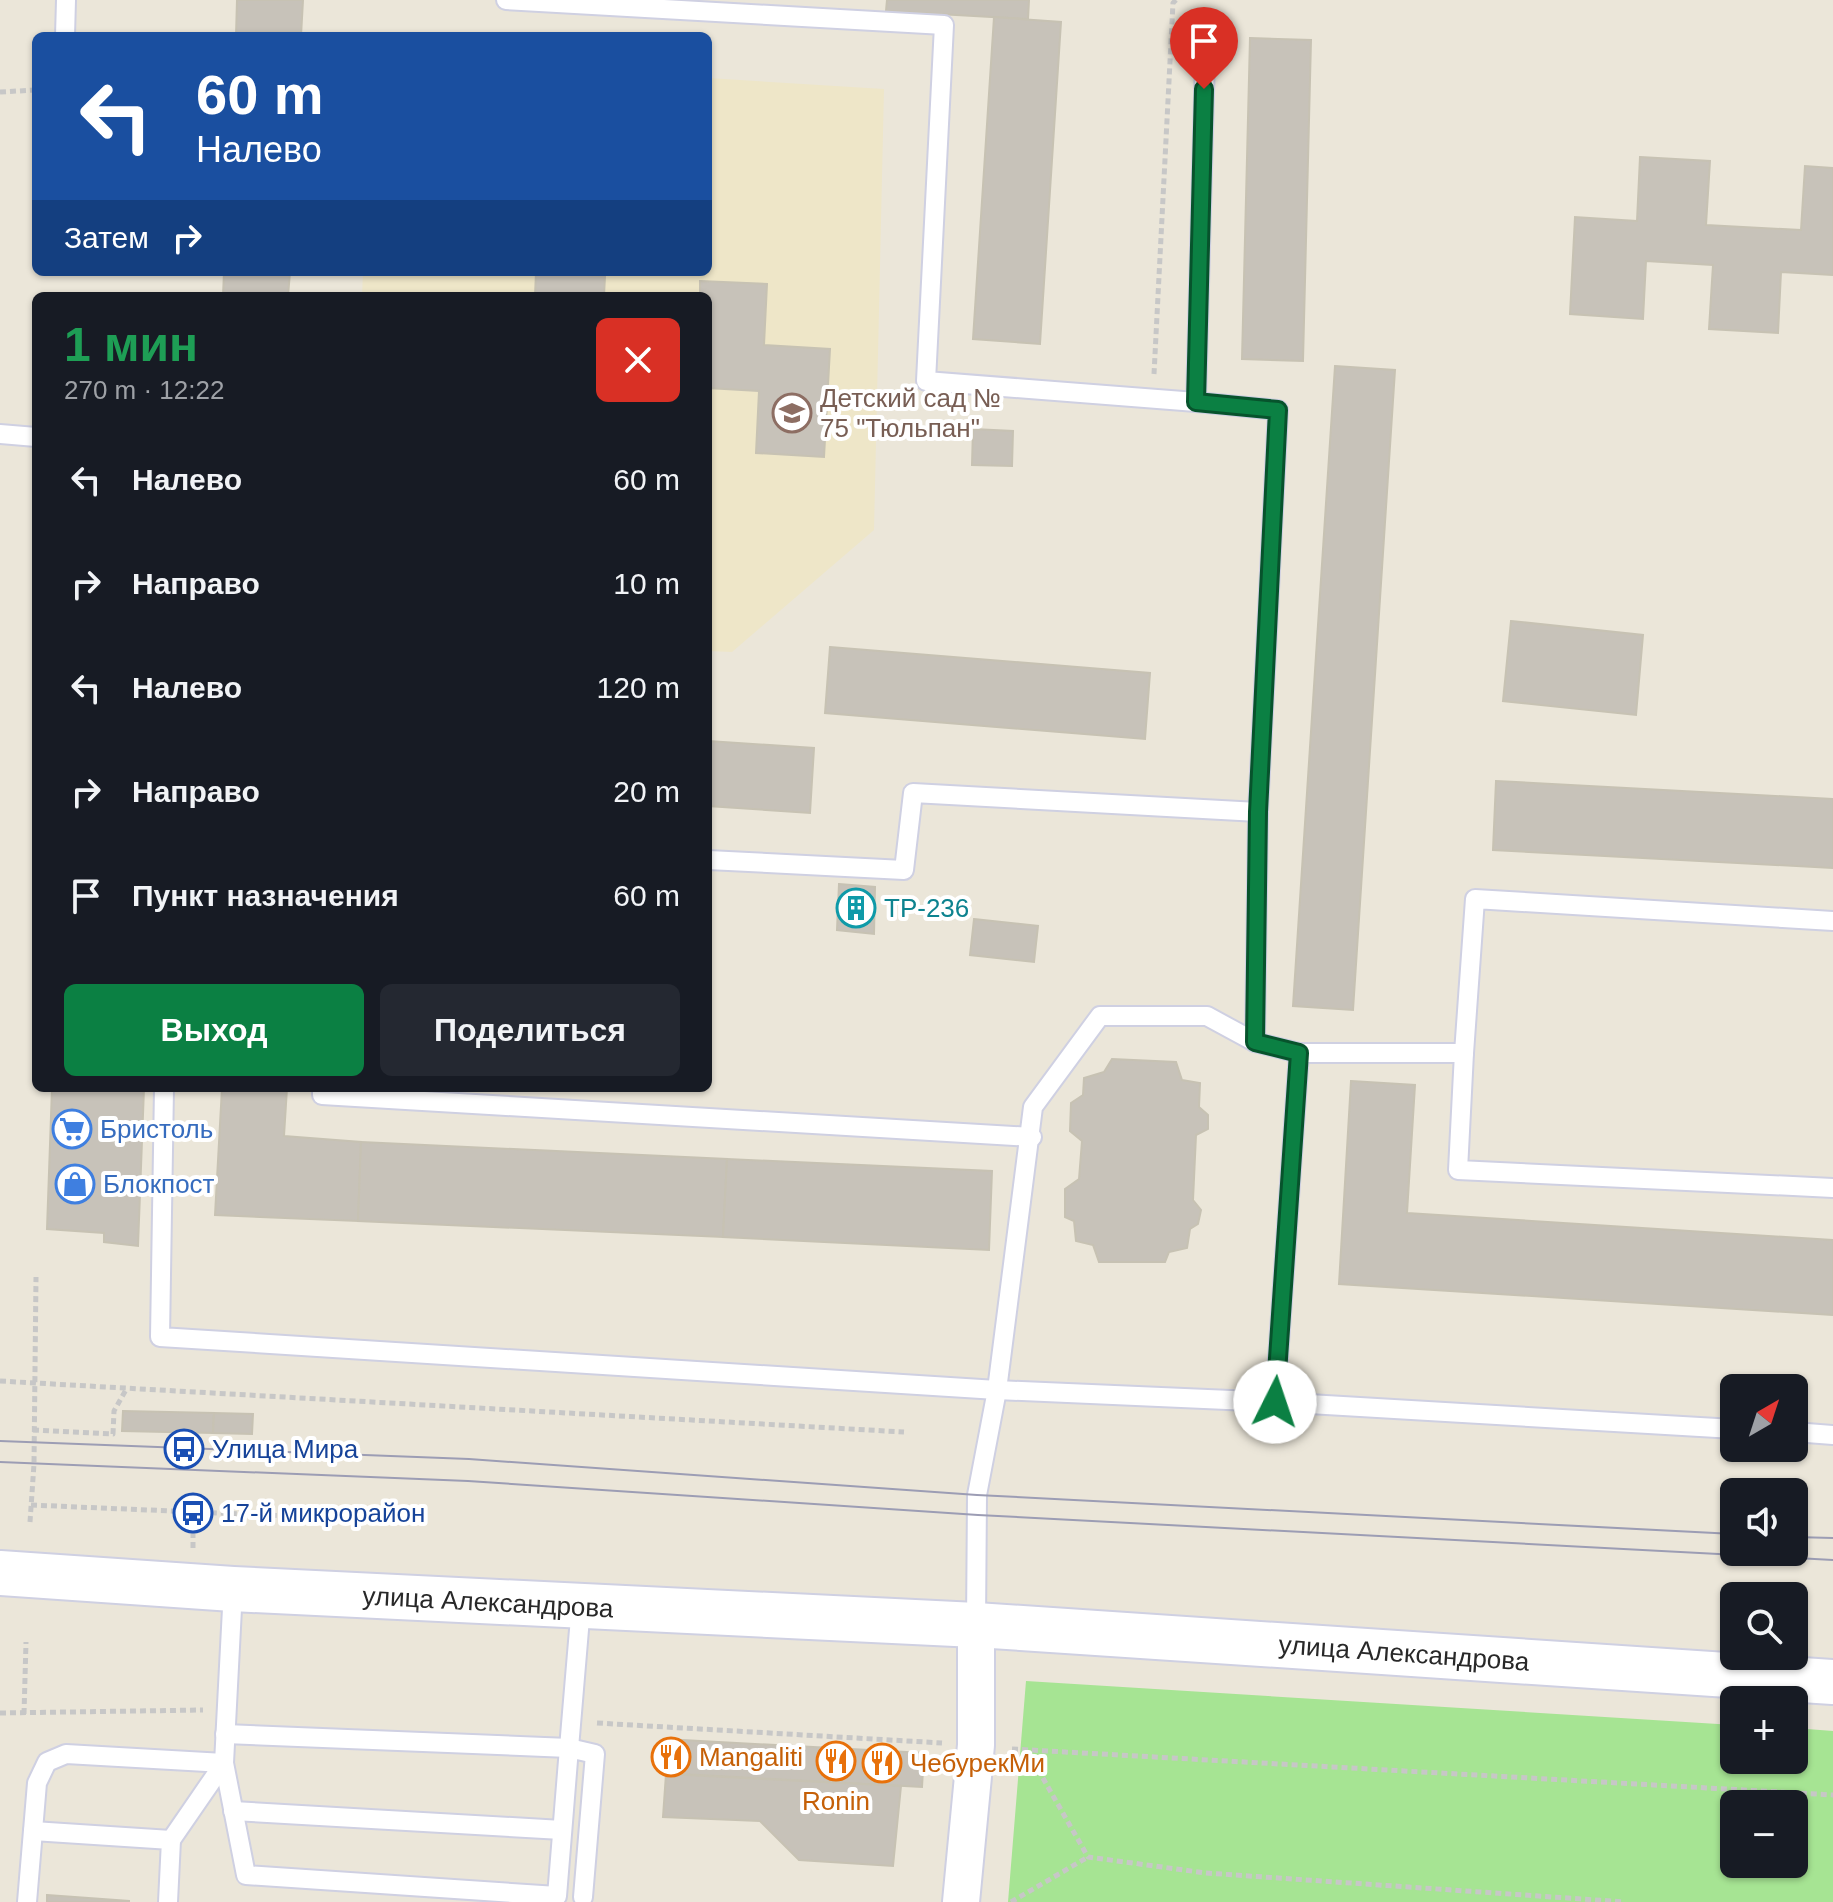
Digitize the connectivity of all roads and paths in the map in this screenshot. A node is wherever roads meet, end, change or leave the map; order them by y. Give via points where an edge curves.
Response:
1 (66, 0) edge
2 (506, 0) edge
3 (1176, 0) edge
4 (65, 32) edge
5 (1205, 58) dead end
6 (32, 90) edge
7 (0, 92) edge
8 (1153, 399) junction
9 (1196, 402) junction
10 (0, 434) edge
11 (32, 437) edge
12 (1258, 812) junction
13 (712, 860) edge
14 (1833, 921) edge
15 (1255, 1042) junction
16 (1299, 1053) junction
17 (1464, 1053) junction
18 (164, 1092) edge
19 (322, 1092) edge
20 (1032, 1137) junction
21 (1833, 1188) edge
22 (36, 1277) dead end
23 (0, 1381) edge
24 (35, 1383) junction
25 (127, 1388) junction
26 (997, 1390) junction
27 (1275, 1402) junction
28 (1720, 1428) edge
29 (33, 1430) junction
30 (904, 1432) dead end
31 (1808, 1433) edge
32 (1833, 1435) edge
33 (31, 1505) junction
34 (289, 1516) dead end
35 (30, 1522) dead end
36 (0, 1573) edge
37 (233, 1589) junction
38 (581, 1606) junction
39 (976, 1625) junction
40 (26, 1642) dead end
41 (1833, 1682) edge
42 (225, 1710) junction
43 (0, 1713) edge
44 (24, 1714) junction
45 (571, 1722) junction
46 (225, 1734) junction
47 (976, 1745) junction
48 (569, 1748) junction
49 (1027, 1751) junction
50 (224, 1763) junction
51 (1833, 1795) edge
52 (233, 1811) junction
53 (562, 1830) junction
54 (33, 1831) junction
55 (171, 1840) junction
56 (1088, 1857) junction
57 (583, 1897) dead end
58 (27, 1902) edge
59 (168, 1902) edge
60 (961, 1902) edge
61 (1011, 1902) edge
62 (1625, 1902) edge

1 - 4 lane
2 - 8 lane via 944,25 926,381
3 - 8 path
5 - 9 lane
6 - 7 path
8 - 9 lane
9 - 12 lane via 1278,410
10 - 11 lane
12 - 13 lane via 913,793 904,870
12 - 15 lane
14 - 17 lane via 1475,899
15 - 16 lane
15 - 20 lane via 1207,1016 1100,1016 1033,1107
16 - 17 lane
16 - 27 lane
17 - 21 lane via 1458,1170
18 - 26 lane via 160,1337
19 - 20 lane
20 - 26 lane
22 - 24 path
23 - 24 path
24 - 25 path
24 - 29 path
25 - 29 path via 114,1411 113,1434
25 - 30 path
26 - 27 lane
26 - 39 lane via 977,1495
27 - 28 lane
29 - 33 path
31 - 32 lane
33 - 34 path
33 - 35 path
36 - 37 main road, улица Александрова
37 - 38 main road, улица Александрова
37 - 42 lane
38 - 39 main road, улица Александрова
38 - 45 lane
39 - 41 main road, улица Александрова
39 - 47 street
40 - 44 path
42 - 44 path
42 - 46 lane
43 - 44 path
45 - 47 path
45 - 48 lane
46 - 48 lane
46 - 50 lane
47 - 49 path
47 - 60 street
48 - 53 lane
48 - 57 lane via 595,1754
49 - 51 path
49 - 56 path
50 - 52 lane
50 - 54 lane via 66,1754 47,1762 37,1783
50 - 55 lane
52 - 53 lane
52 - 53 lane via 246,1875 557,1896
54 - 55 lane
54 - 58 lane
55 - 59 lane
56 - 61 path
56 - 62 path via 1206,1873

